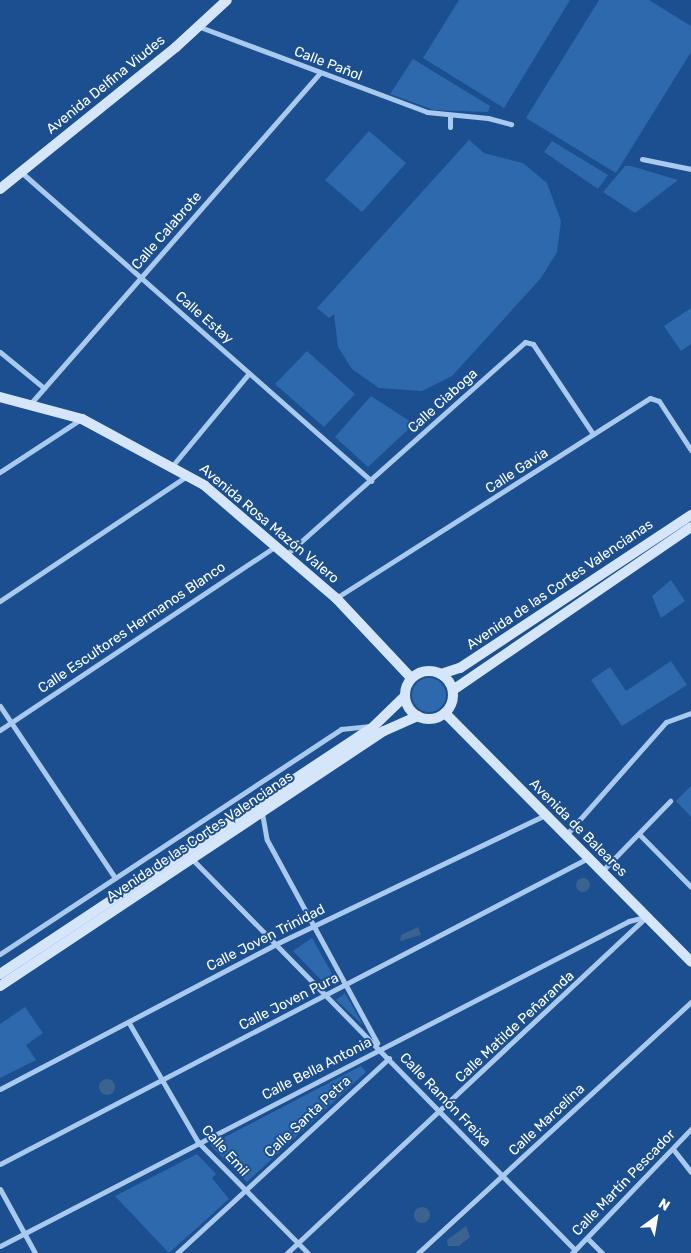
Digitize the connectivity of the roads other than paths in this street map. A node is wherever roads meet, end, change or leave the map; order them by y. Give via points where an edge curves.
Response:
1 (227, 0) edge
2 (200, 27) junction
3 (320, 73) junction
4 (450, 116) junction
5 (511, 124) dead end
6 (450, 127) dead end
7 (642, 159) dead end
8 (691, 169) edge
9 (21, 172) junction
10 (0, 189) edge
11 (141, 277) junction
12 (0, 352) edge
13 (249, 373) junction
14 (44, 388) junction
15 (0, 397) edge
16 (31, 403) junction
17 (82, 419) junction
18 (593, 434) junction
19 (691, 450) edge
20 (173, 465) junction
21 (0, 472) edge
22 (189, 475) junction
23 (371, 481) junction
24 (691, 514) edge
25 (691, 528) edge
26 (277, 545) junction
27 (287, 554) junction
28 (336, 598) junction
29 (0, 601) edge
30 (441, 674) junction
31 (412, 678) junction
32 (453, 690) junction
33 (405, 696) junction
34 (0, 706) edge
35 (445, 713) junction
36 (691, 713) edge
37 (418, 716) junction
38 (11, 722) junction
39 (374, 726) junction
40 (0, 730) edge
41 (670, 801) dead end
42 (262, 813) junction
43 (546, 815) junction
44 (639, 834) junction
45 (566, 835) junction
46 (588, 858) junction
47 (192, 859) junction
48 (602, 872) junction
49 (115, 878) junction
50 (691, 887) edge
51 (646, 917) junction
52 (316, 925) junction
53 (276, 944) junction
54 (0, 954) edge
55 (691, 962) edge
56 (0, 974) edge
57 (348, 984) junction
58 (0, 986) edge
59 (327, 995) junction
60 (691, 1002) edge
61 (129, 1023) junction
62 (380, 1048) junction
63 (389, 1058) junction
64 (162, 1080) junction
65 (0, 1089) edge
66 (440, 1110) junction
67 (691, 1129) edge
68 (198, 1142) junction
69 (672, 1149) junction
70 (0, 1164) edge
71 (691, 1172) edge
72 (503, 1176) junction
73 (0, 1189) edge
74 (245, 1190) junction
75 (22, 1234) junction
76 (587, 1238) junction
77 (298, 1243) junction
78 (0, 1246) edge
79 (574, 1252) edge
80 (35, 1253) edge
81 (177, 1253) edge
82 (287, 1253) edge
83 (308, 1253) edge
84 (418, 1253) edge
85 (602, 1253) edge

1 - 2 main road, Avenida Delfina Viudes
2 - 3 street, Calle Pañol
2 - 9 main road, Avenida Delfina Viudes
3 - 4 street, Calle Pañol
3 - 11 street, Calle Calabrote
4 - 5 street, Calle Pañol via 479,116
4 - 6 street
7 - 8 street
9 - 10 main road, Avenida Delfina Viudes
9 - 11 street, Calle Estay
11 - 13 street, Calle Estay
11 - 14 street, Calle Calabrote
12 - 14 street
13 - 20 street
13 - 23 street, Calle Estay
14 - 16 street, Calle Calabrote
15 - 16 main road, Avenida Rosa Mazón Valero
16 - 17 main road, Avenida Rosa Mazón Valero
17 - 20 main road, Avenida Rosa Mazón Valero
17 - 21 street
18 - 19 street, Calle Gavia via 654,398
18 - 23 street, Calle Ciaboga via 527,341
18 - 28 street, Calle Gavia
20 - 22 main road, Avenida Rosa Mazón Valero
22 - 26 main road, Avenida Rosa Mazón Valero
22 - 29 street
23 - 27 street, Calle Ciaboga
24 - 30 main road, Avenida de las Cortes Valencianas via 460,668
25 - 32 main road, Avenida de las Cortes Valencianas
26 - 27 main road, Avenida Rosa Mazón Valero
26 - 38 street, Calle Escultores Hermanos Blanco
27 - 28 main road, Avenida Rosa Mazón Valero
28 - 31 main road, Avenida Rosa Mazón Valero
30 - 31 main road via 429,670
30 - 32 main road
31 - 33 main road
32 - 35 main road
33 - 37 main road
33 - 39 main road, Avenida de las Cortes Valencianas
34 - 38 street
35 - 37 main road via 432,718
35 - 43 main road, Avenida de Baleares
36 - 45 street via 666,722
37 - 42 main road, Avenida de las Cortes Valencianas via 384,731
38 - 40 street, Calle Escultores Hermanos Blanco
38 - 49 street
39 - 49 street, Avenida de las Cortes Valencianas via 341,729
39 - 56 main road, Avenida de las Cortes Valencianas
41 - 44 street
42 - 47 main road, Avenida de las Cortes Valencianas
42 - 52 street via 267,840
43 - 45 main road, Avenida de Baleares
43 - 52 street, Calle Joven Trinidad
44 - 48 street
44 - 50 street
45 - 46 main road, Avenida de Baleares
46 - 48 main road, Avenida de Baleares
46 - 57 street, Calle Joven Pura
47 - 53 street, Calle Ramón Freixa
47 - 58 main road, Avenida de las Cortes Valencianas
48 - 51 main road, Avenida de Baleares
49 - 54 street, Avenida de las Cortes Valencianas
51 - 55 main road, Avenida de Baleares
51 - 62 street, Calle Bella Antonia via 629,920
51 - 66 street, Calle Matilde Peñaranda
52 - 53 street, Calle Joven Trinidad
52 - 57 street
53 - 59 street, Calle Ramón Freixa
53 - 61 street, Calle Joven Trinidad
57 - 59 street, Calle Joven Pura
57 - 62 street
59 - 62 street, Calle Ramón Freixa
59 - 64 street, Calle Joven Pura
60 - 72 street, Calle Marcelina
61 - 64 street, Calle Emil
61 - 65 street, Calle Joven Trinidad
62 - 63 street, Calle Ramón Freixa
62 - 68 street, Calle Bella Antonia
63 - 66 street, Calle Ramón Freixa
63 - 74 street, Calle Santa Petra
64 - 68 street, Calle Emil
64 - 70 street, Calle Joven Pura
66 - 72 street, Calle Ramón Freixa
66 - 77 street, Calle Matilde Peñaranda
67 - 69 street, Calle Martín Pescador
68 - 74 street, Calle Emil
68 - 75 street, Calle Bella Antonia
69 - 71 street
69 - 76 street, Calle Martín Pescador
72 - 79 street, Calle Ramón Freixa
72 - 84 street, Calle Marcelina
73 - 75 street
74 - 77 street, Calle Emil
74 - 81 street, Calle Santa Petra
75 - 78 street, Calle Bella Antonia
75 - 80 street
76 - 79 street, Calle Martín Pescador
76 - 85 street
77 - 82 street, Calle Matilde Peñaranda
77 - 83 street, Calle Emil

